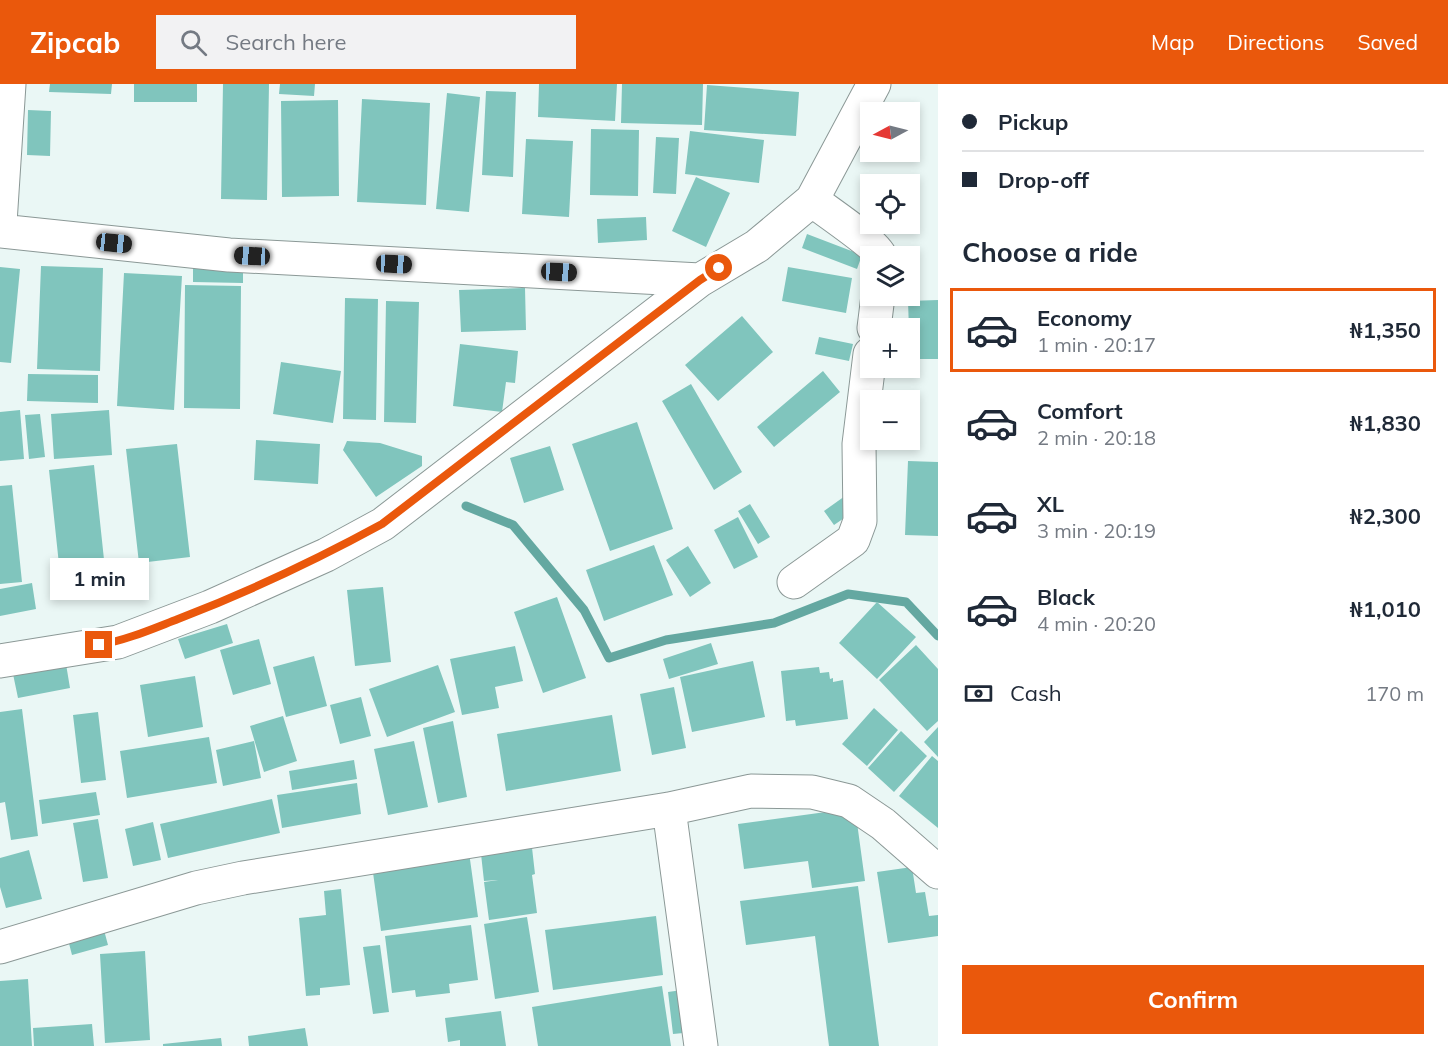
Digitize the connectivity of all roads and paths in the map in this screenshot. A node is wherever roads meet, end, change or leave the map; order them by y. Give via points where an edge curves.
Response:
1 (9, 84) edge
2 (874, 84) edge
3 (812, 201) junction
4 (0, 223) edge
5 (0, 231) edge
6 (872, 246) edge
7 (700, 280) junction
8 (867, 378) edge
9 (794, 582) dead end
10 (0, 662) edge
11 (669, 809) junction
12 (938, 872) edge
13 (0, 947) edge
14 (701, 1046) edge

1 - 4 street
2 - 3 street
3 - 6 street
3 - 7 street via 757,246
5 - 7 street via 229,255
7 - 10 street via 382,524 326,555 210,607 118,642
8 - 9 street via 859,444 860,520 853,540
11 - 12 street via 751,791 812,792 849,801 883,824
11 - 13 street via 243,878 196,888
11 - 14 street

